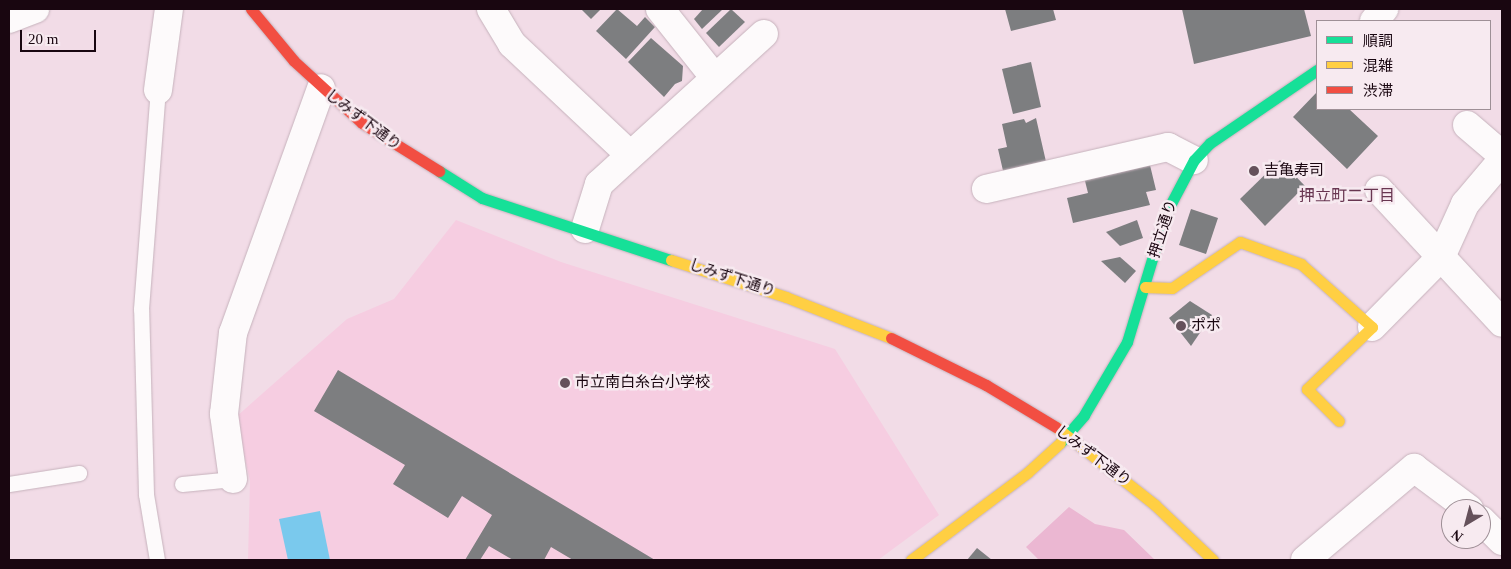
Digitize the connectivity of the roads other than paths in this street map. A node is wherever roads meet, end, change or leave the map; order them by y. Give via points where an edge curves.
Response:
1 (35, 9) edge
2 (169, 9) edge
3 (251, 9) edge
4 (490, 9) edge
5 (660, 9) edge
6 (1384, 9) edge
7 (9, 19) edge
8 (1375, 20) edge
9 (764, 34) dead end
10 (1316, 71) edge
11 (714, 77) junction
12 (321, 88) junction
13 (158, 90) joint
14 (1467, 125) dead end
15 (629, 154) junction
16 (1502, 155) edge
17 (1194, 160) junction
18 (1502, 160) edge
19 (986, 189) dead end
20 (1378, 190) dead end
21 (585, 229) junction
22 (1441, 257) junction
23 (1145, 287) junction
24 (1502, 323) edge
25 (1372, 327) junction
26 (1339, 421) dead end
27 (1068, 435) junction
28 (79, 473) dead end
29 (233, 479) joint
30 (9, 484) edge
31 (182, 484) dead end
32 (1456, 499) edge
33 (1491, 530) edge
34 (1502, 541) edge
35 (157, 560) edge
36 (911, 560) edge
37 (1213, 560) edge
38 (1305, 560) edge

1 - 7 street
2 - 13 street
3 - 12 street, しみず下通り
4 - 15 street via 512,44
5 - 11 street
6 - 8 street
9 - 11 street
10 - 17 street, 押立通り via 1210,143
11 - 15 street
12 - 21 street, しみず下通り via 362,123 482,198
12 - 29 street via 233,333 224,414
13 - 35 lane via 141,309 146,494
14 - 16 street
15 - 21 street via 599,184
17 - 19 street via 1168,147
17 - 23 street, 押立通り via 1166,213
18 - 22 street via 1466,204
20 - 22 street
21 - 27 street, しみず下通り via 786,296 903,343 986,385
22 - 24 street
22 - 25 street
23 - 25 street via 1172,288 1240,242 1301,264
23 - 27 street, 押立通り via 1127,342 1084,415
25 - 26 street via 1308,389
27 - 36 street, 押立通り via 1028,472
27 - 37 street, しみず下通り via 1155,505
28 - 30 lane
29 - 31 lane
32 - 38 street via 1414,468
33 - 34 street

